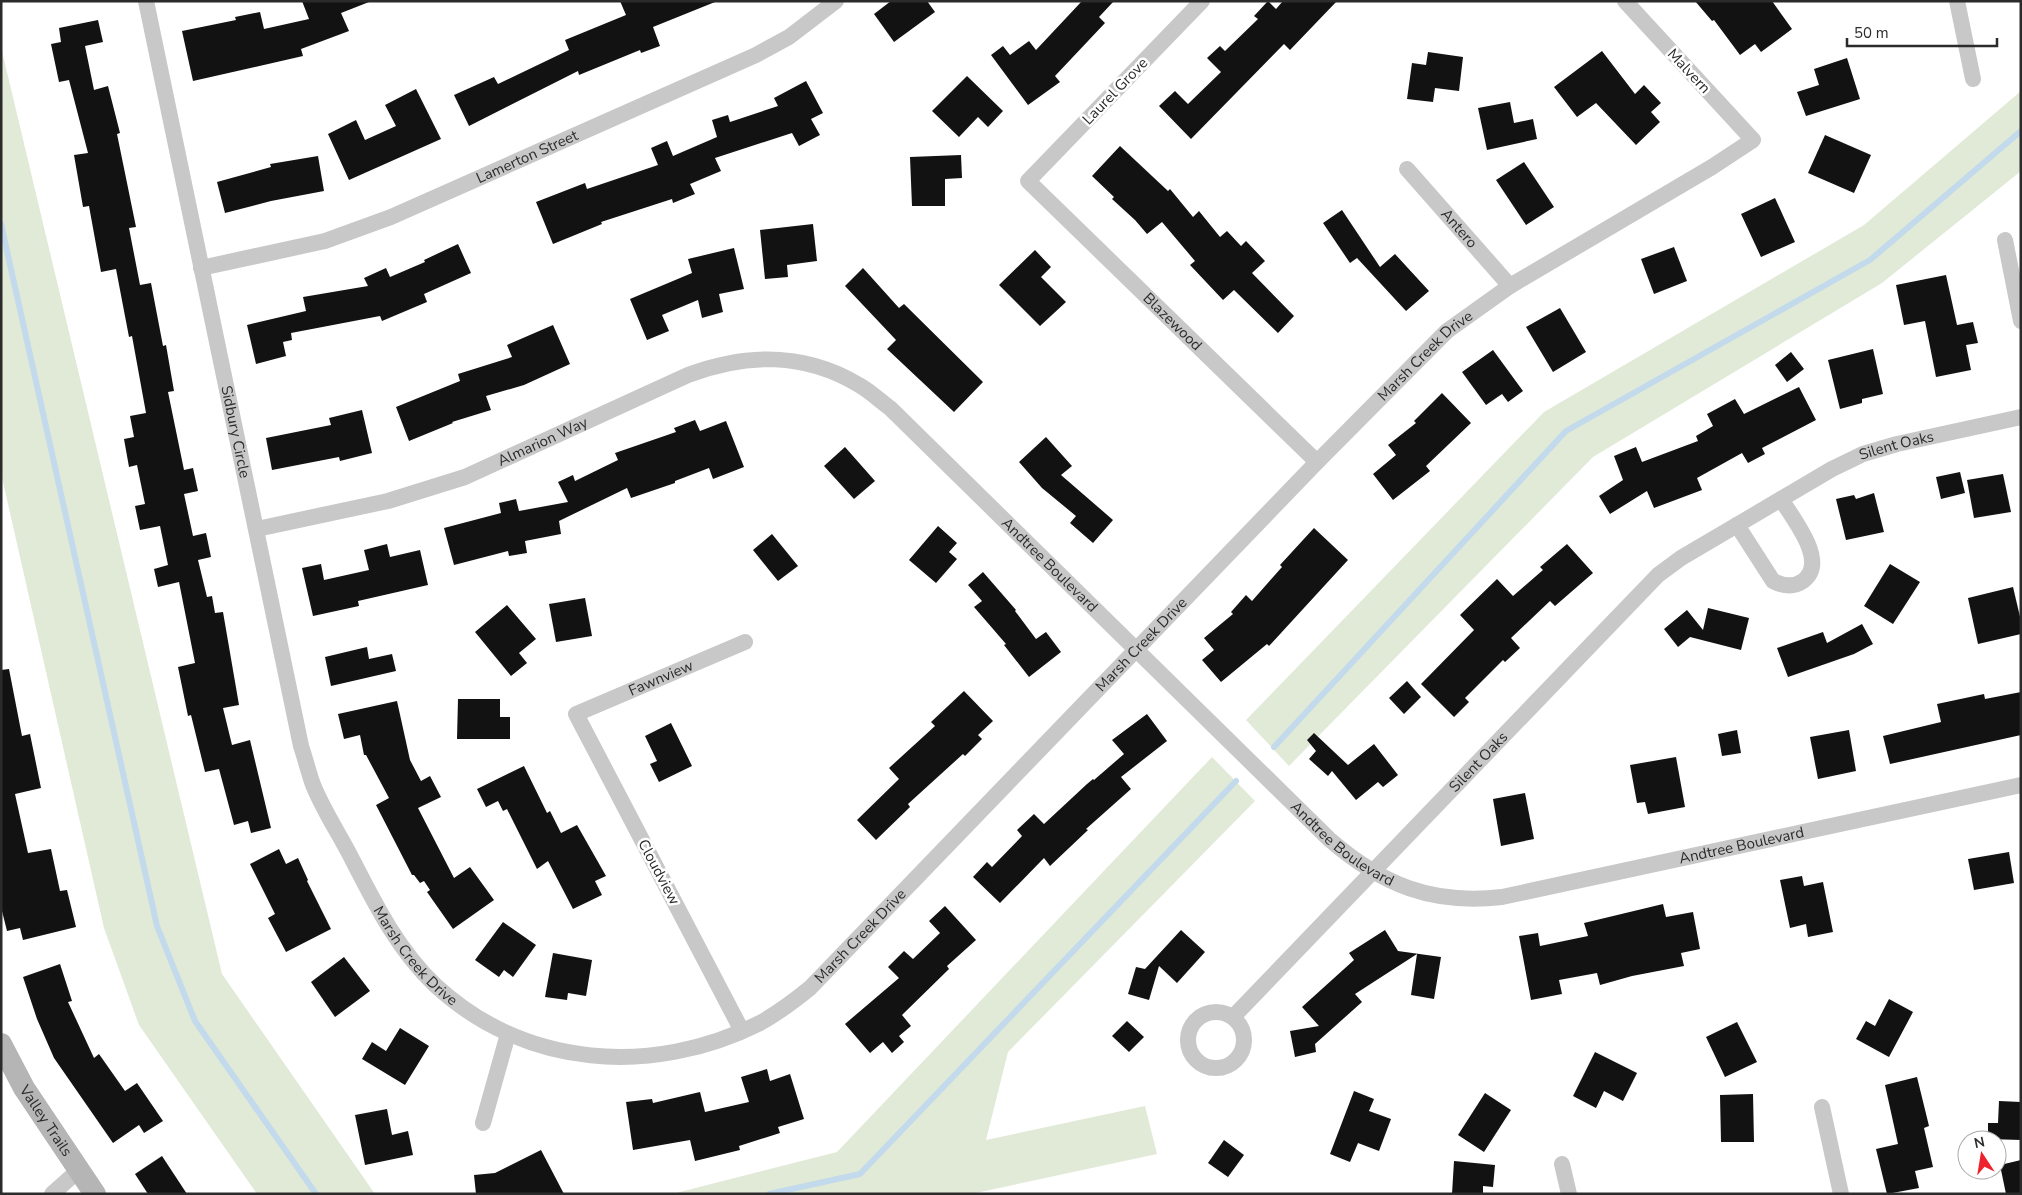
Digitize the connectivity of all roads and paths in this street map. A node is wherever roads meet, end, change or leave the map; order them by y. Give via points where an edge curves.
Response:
1 (146, 1) edge
2 (836, 1) edge
3 (1202, 1) edge
4 (1625, 1) edge
5 (1957, 1) edge
6 (1973, 79) dead end
7 (1753, 140) joint
8 (1408, 169) dead end
9 (1028, 181) joint
10 (2005, 240) dead end
11 (201, 268) junction
12 (1510, 286) junction
13 (2021, 321) edge
14 (825, 369) joint
15 (2021, 417) edge
16 (1317, 462) junction
17 (1781, 499) junction
18 (1737, 525) junction
19 (257, 529) junction
20 (745, 642) dead end
21 (1137, 649) junction
22 (576, 714) joint
23 (2021, 785) edge
24 (349, 854) joint
25 (1372, 872) junction
26 (1233, 1017) dead end
27 (742, 1031) junction
28 (508, 1034) junction
29 (1, 1044) edge
30 (1822, 1108) dead end
31 (483, 1123) dead end
32 (1562, 1164) dead end
33 (79, 1170) junction
34 (52, 1194) edge
35 (95, 1194) edge
36 (1569, 1194) edge
37 (1841, 1194) edge

1 - 11 street, Sidbury Circle
2 - 11 street, Lamerton Street via 789,37 756,55 391,217 325,242
3 - 9 street, Laurel Grove
4 - 7 street, Malvern
5 - 6 street
7 - 12 street, Marsh Creek Drive
8 - 12 street, Antero
9 - 16 street, Blazewood
10 - 13 street
11 - 19 street, Sidbury Circle
12 - 16 street, Marsh Creek Drive via 1447,331
14 - 19 street, Almarion Way via 769,358 712,366 465,477 388,501
14 - 21 street, Andtree Boulevard via 860,385 890,408
15 - 17 street, Silent Oaks via 1864,454
16 - 21 street, Marsh Creek Drive
17 - 18 street, Silent Oaks
17 - 18 street via 1813,557 1813,567 1801,583 1792,586 1773,581
18 - 25 street, Silent Oaks via 1681,558 1638,594
19 - 24 street, Sidbury Circle via 301,746 313,784
20 - 22 street, Fawnview
21 - 25 street, Andtree Boulevard via 1329,840
21 - 27 street, Marsh Creek Drive via 831,968 786,1006
22 - 27 street, Cloudview
23 - 25 street, Andtree Boulevard via 1502,897 1464,899 1426,894
24 - 28 street, Marsh Creek Drive via 396,940 414,963 458,1003
25 - 26 street, Silent Oaks
27 - 28 street, Marsh Creek Drive via 700,1046 642,1057 584,1055 554,1050
28 - 31 street
29 - 33 street, Valley Trails via 24,1088
30 - 37 street
32 - 36 street
33 - 34 street
33 - 35 street, Valley Trails

